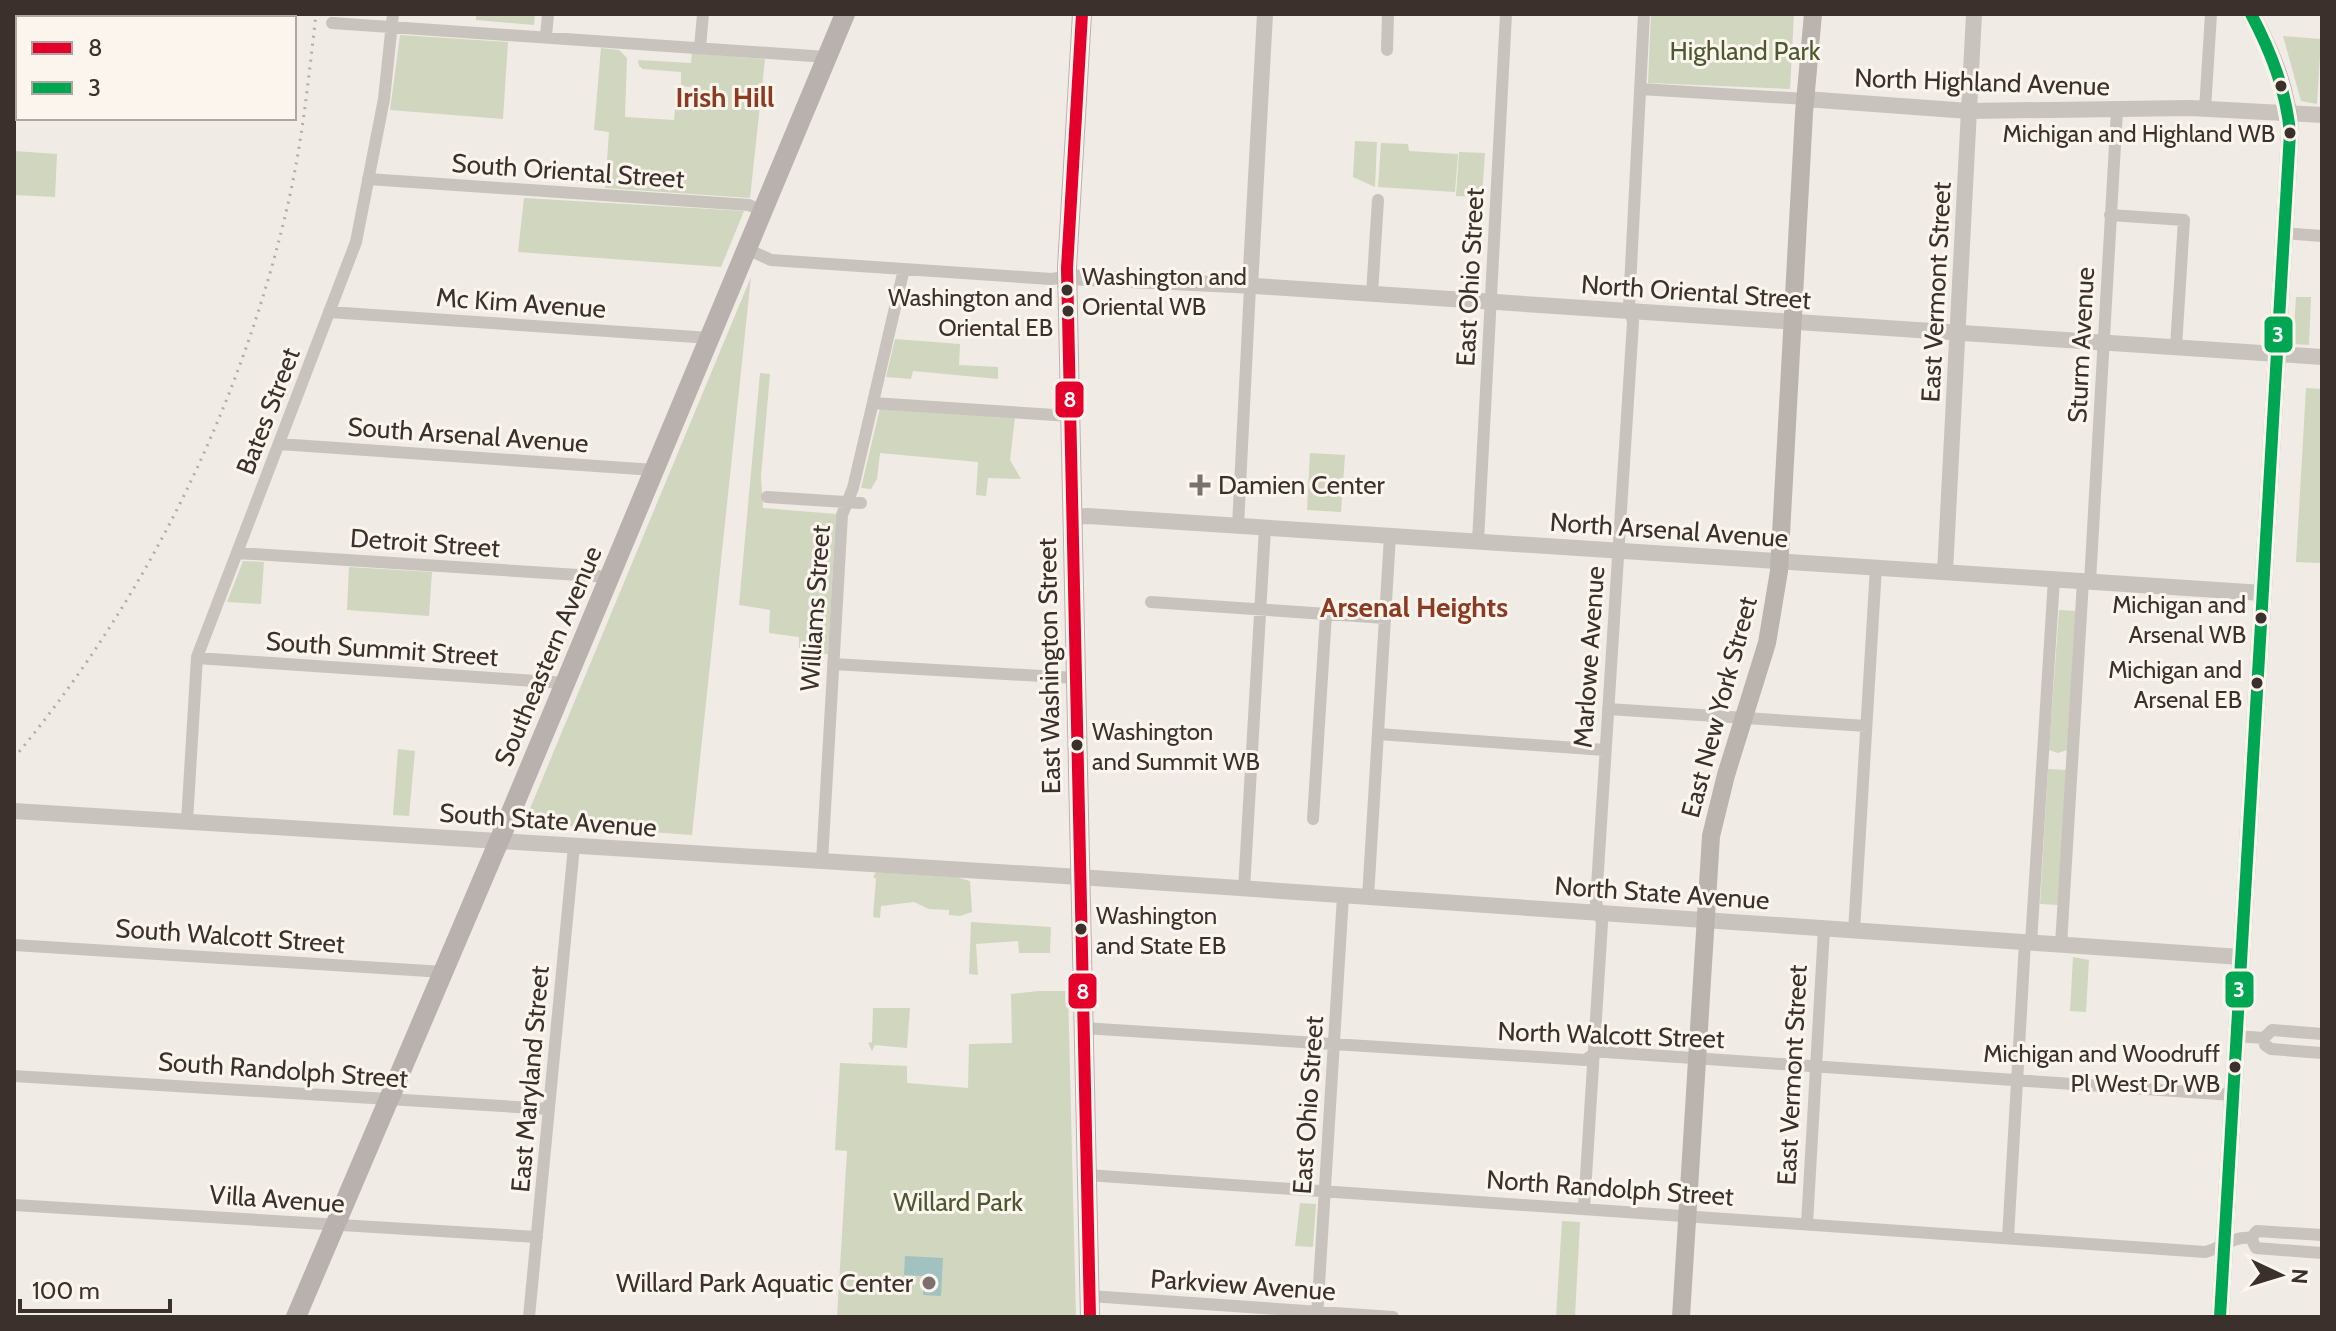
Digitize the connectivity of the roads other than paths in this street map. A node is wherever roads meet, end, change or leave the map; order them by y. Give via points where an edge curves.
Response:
1 (548, 14) edge
2 (703, 14) edge
3 (845, 14) edge
4 (1082, 14) edge
5 (1265, 14) edge
6 (1388, 14) edge
7 (1506, 14) edge
8 (1644, 14) edge
9 (1813, 14) edge
10 (1974, 14) edge
11 (2211, 14) edge
12 (2251, 14) edge
13 (392, 20) edge
14 (332, 23) dead end
15 (546, 36) junction
16 (700, 47) junction
17 (1387, 50) dead end
18 (827, 57) junction
19 (1640, 89) junction
20 (1805, 99) junction
21 (2205, 109) junction
22 (2117, 110) junction
23 (1969, 111) junction
24 (2288, 114) junction
25 (2322, 115) edge
26 (368, 179) junction
27 (1378, 200) dead end
28 (763, 211) junction
29 (2110, 215) junction
30 (2284, 233) junction
31 (2322, 236) edge
32 (747, 249) junction
33 (904, 269) junction
34 (1067, 277) junction
35 (1250, 287) junction
36 (1372, 294) junction
37 (1491, 302) junction
38 (329, 312) junction
39 (1630, 312) junction
40 (1794, 322) junction
41 (1958, 332) junction
42 (710, 338) junction
43 (2103, 342) junction
44 (2176, 347) junction
45 (2277, 354) junction
46 (2322, 357) edge
47 (873, 403) junction
48 (1070, 416) junction
49 (279, 444) junction
50 (654, 470) junction
51 (767, 497) dead end
52 (847, 502) junction
53 (861, 503) dead end
54 (1072, 517) junction
55 (1238, 526) junction
56 (1265, 528) junction
57 (1390, 536) junction
58 (1478, 541) junction
59 (1619, 551) junction
60 (237, 553) junction
61 (1780, 561) junction
62 (1876, 567) junction
63 (1945, 572) junction
64 (610, 577) junction
65 (2054, 579) junction
66 (2087, 581) junction
67 (2263, 593) junction
68 (1151, 602) dead end
69 (1260, 610) junction
70 (1326, 614) junction
71 (1385, 618) junction
72 (197, 658) junction
73 (833, 664) junction
74 (1076, 678) junction
75 (565, 683) junction
76 (1608, 709) junction
77 (1743, 718) junction
78 (1866, 726) junction
79 (1378, 734) junction
80 (1605, 750) junction
81 (14, 811) edge
82 (1313, 819) dead end
83 (187, 821) junction
84 (499, 841) junction
85 (574, 846) junction
86 (822, 861) junction
87 (1080, 878) junction
88 (1244, 889) junction
89 (1343, 896) junction
90 (1368, 897) junction
91 (1599, 913) junction
92 (1705, 921) junction
93 (1824, 929) junction
94 (1854, 931) junction
95 (2028, 943) junction
96 (14, 945) edge
97 (2061, 945) junction
98 (2241, 957) junction
99 (444, 972) junction
100 (1083, 1028) junction
101 (2322, 1034) edge
102 (2236, 1036) junction
103 (2264, 1038) junction
104 (1334, 1044) junction
105 (2322, 1053) edge
106 (1594, 1054) junction
107 (1697, 1058) junction
108 (1817, 1066) junction
109 (14, 1076) edge
110 (2017, 1080) junction
111 (2233, 1095) junction
112 (390, 1099) junction
113 (549, 1109) junction
114 (1087, 1175) junction
115 (1325, 1191) junction
116 (14, 1205) edge
117 (1584, 1208) junction
118 (1687, 1215) junction
119 (1807, 1224) junction
120 (335, 1225) junction
121 (2322, 1235) edge
122 (537, 1237) junction
123 (2008, 1238) junction
124 (2251, 1238) junction
125 (2224, 1244) junction
126 (2322, 1253) edge
127 (1090, 1296) junction
128 (1317, 1315) edge
129 (296, 1317) edge
130 (529, 1317) edge
131 (1090, 1317) edge
132 (1393, 1317) edge
133 (1681, 1317) edge
134 (2220, 1317) edge

1 - 15 street
2 - 16 street
3 - 18 main road, Southeastern Avenue
4 - 34 main road, East Washington Street
5 - 35 street
6 - 17 street
7 - 37 street, East Ohio Street
8 - 19 street, Marlowe Avenue
9 - 20 main road, East New York Street
10 - 23 street, East Vermont Street
11 - 21 street
12 - 24 main road via 2275,61
13 - 14 street
13 - 15 street
13 - 26 street, Bates Street via 383,110
15 - 16 street
16 - 18 street
18 - 28 main road, Southeastern Avenue
19 - 20 street, North Highland Avenue
19 - 39 street, Marlowe Avenue
20 - 23 street, North Highland Avenue
20 - 40 main road, East New York Street
21 - 22 street, North Highland Avenue
21 - 24 street, North Highland Avenue
22 - 23 street, North Highland Avenue
22 - 29 street, Sturm Avenue
23 - 41 street, East Vermont Street
24 - 25 street, North Highland Avenue
24 - 30 main road
26 - 28 street, South Oriental Street via 749,205
26 - 38 street, Bates Street via 356,242
27 - 36 street
28 - 32 main road, Southeastern Avenue
29 - 43 street, Sturm Avenue
29 - 44 street via 2184,220
30 - 31 street
30 - 45 main road
32 - 33 street via 771,260
32 - 42 main road, Southeastern Avenue
33 - 34 street
33 - 47 street, Williams Street
34 - 35 street, North Oriental Street
34 - 48 main road, East Washington Street
35 - 36 street, North Oriental Street
35 - 55 street
36 - 37 street, North Oriental Street
37 - 39 street, North Oriental Street
37 - 58 street, East Ohio Street
38 - 42 street, Mc Kim Avenue
38 - 49 street, Bates Street
39 - 40 street, North Oriental Street
39 - 59 street, Marlowe Avenue
40 - 41 street, North Oriental Street
40 - 61 main road, East New York Street
41 - 43 street, North Oriental Street
41 - 63 street, East Vermont Street
42 - 50 main road, Southeastern Avenue
43 - 44 street, North Oriental Street
43 - 66 street, Sturm Avenue
44 - 45 street, North Oriental Street
45 - 46 street, North Oriental Street
45 - 67 main road
47 - 48 street
47 - 52 street, Williams Street
48 - 54 main road, East Washington Street
49 - 50 street, South Arsenal Avenue
49 - 60 street, Bates Street
50 - 64 main road, Southeastern Avenue
51 - 52 street
52 - 53 street
52 - 73 street, Williams Street
54 - 55 street, North Arsenal Avenue
54 - 74 main road, East Washington Street
55 - 56 street, North Arsenal Avenue
56 - 57 street, North Arsenal Avenue
56 - 69 street
57 - 58 street, North Arsenal Avenue
57 - 71 street
58 - 59 street, North Arsenal Avenue
59 - 61 street, North Arsenal Avenue
59 - 76 street, Marlowe Avenue
60 - 64 street, Detroit Street
60 - 72 street, Bates Street
61 - 62 street, North Arsenal Avenue
61 - 77 main road, East New York Street via 1770,630
62 - 63 street, North Arsenal Avenue
62 - 78 street
63 - 65 street, North Arsenal Avenue
64 - 75 main road, Southeastern Avenue
65 - 66 street, North Arsenal Avenue
65 - 95 street
66 - 67 street, North Arsenal Avenue
66 - 97 street, Sturm Avenue
67 - 98 main road
68 - 69 street
69 - 70 street
69 - 88 street
70 - 71 street
70 - 82 street
71 - 79 street
72 - 75 street, South Summit Street
72 - 83 street, Bates Street
73 - 74 street
73 - 86 street, Williams Street
74 - 87 main road, East Washington Street
75 - 84 main road, Southeastern Avenue
76 - 77 street
76 - 80 street, Marlowe Avenue
77 - 78 street
77 - 92 main road, East New York Street via 1714,821
78 - 94 street
79 - 80 street
79 - 90 street
80 - 91 street, Marlowe Avenue
81 - 83 street, South State Avenue
83 - 84 street, South State Avenue
84 - 85 street, South State Avenue
84 - 99 main road, Southeastern Avenue
85 - 86 street, South State Avenue
85 - 113 street, East Maryland Street
86 - 87 street, South State Avenue
87 - 88 street, North State Avenue
87 - 100 main road, East Washington Street
88 - 89 street, North State Avenue
89 - 90 street, North State Avenue
89 - 104 street, East Ohio Street
90 - 91 street, North State Avenue
91 - 92 street, North State Avenue
91 - 106 street, Marlowe Avenue
92 - 93 street, North State Avenue
92 - 107 main road, East New York Street
93 - 94 street, North State Avenue
93 - 108 street, East Vermont Street
94 - 95 street, North State Avenue
95 - 97 street, North State Avenue
95 - 110 street
96 - 99 street, South Walcott Street
97 - 98 street, North State Avenue
98 - 102 main road
99 - 112 main road, Southeastern Avenue
100 - 104 street, North Walcott Street
100 - 114 main road, East Washington Street
101 - 103 street via 2272,1030
102 - 103 street
102 - 111 main road
103 - 105 street via 2271,1049
104 - 106 street, North Walcott Street via 1585,1060
104 - 115 street, East Ohio Street
106 - 107 street, North Walcott Street
106 - 117 street, Marlowe Avenue
107 - 108 street, North Walcott Street
107 - 118 main road, East New York Street
108 - 110 street, North Walcott Street
108 - 119 street, East Vermont Street
109 - 112 street, South Randolph Street
110 - 111 street, North Walcott Street
110 - 123 street
111 - 125 main road
112 - 113 street, South Randolph Street
112 - 120 main road, Southeastern Avenue
113 - 122 street, East Maryland Street
114 - 115 street, North Randolph Street
114 - 127 main road, East Washington Street
115 - 117 street, North Randolph Street
115 - 128 street, East Ohio Street
116 - 120 street, Villa Avenue
117 - 118 street, North Randolph Street
118 - 119 street, North Randolph Street
118 - 133 main road, East New York Street
119 - 123 street, North Randolph Street
120 - 122 street, Villa Avenue
120 - 129 main road, Southeastern Avenue
121 - 124 street, North Randolph Street via 2260,1230
122 - 130 street, East Maryland Street
123 - 125 street, North Randolph Street via 2205,1252
124 - 125 street, North Randolph Street
124 - 126 street via 2256,1248
125 - 134 main road
127 - 128 street, Parkview Avenue
127 - 131 main road, East Washington Street
128 - 132 street, Parkview Avenue

